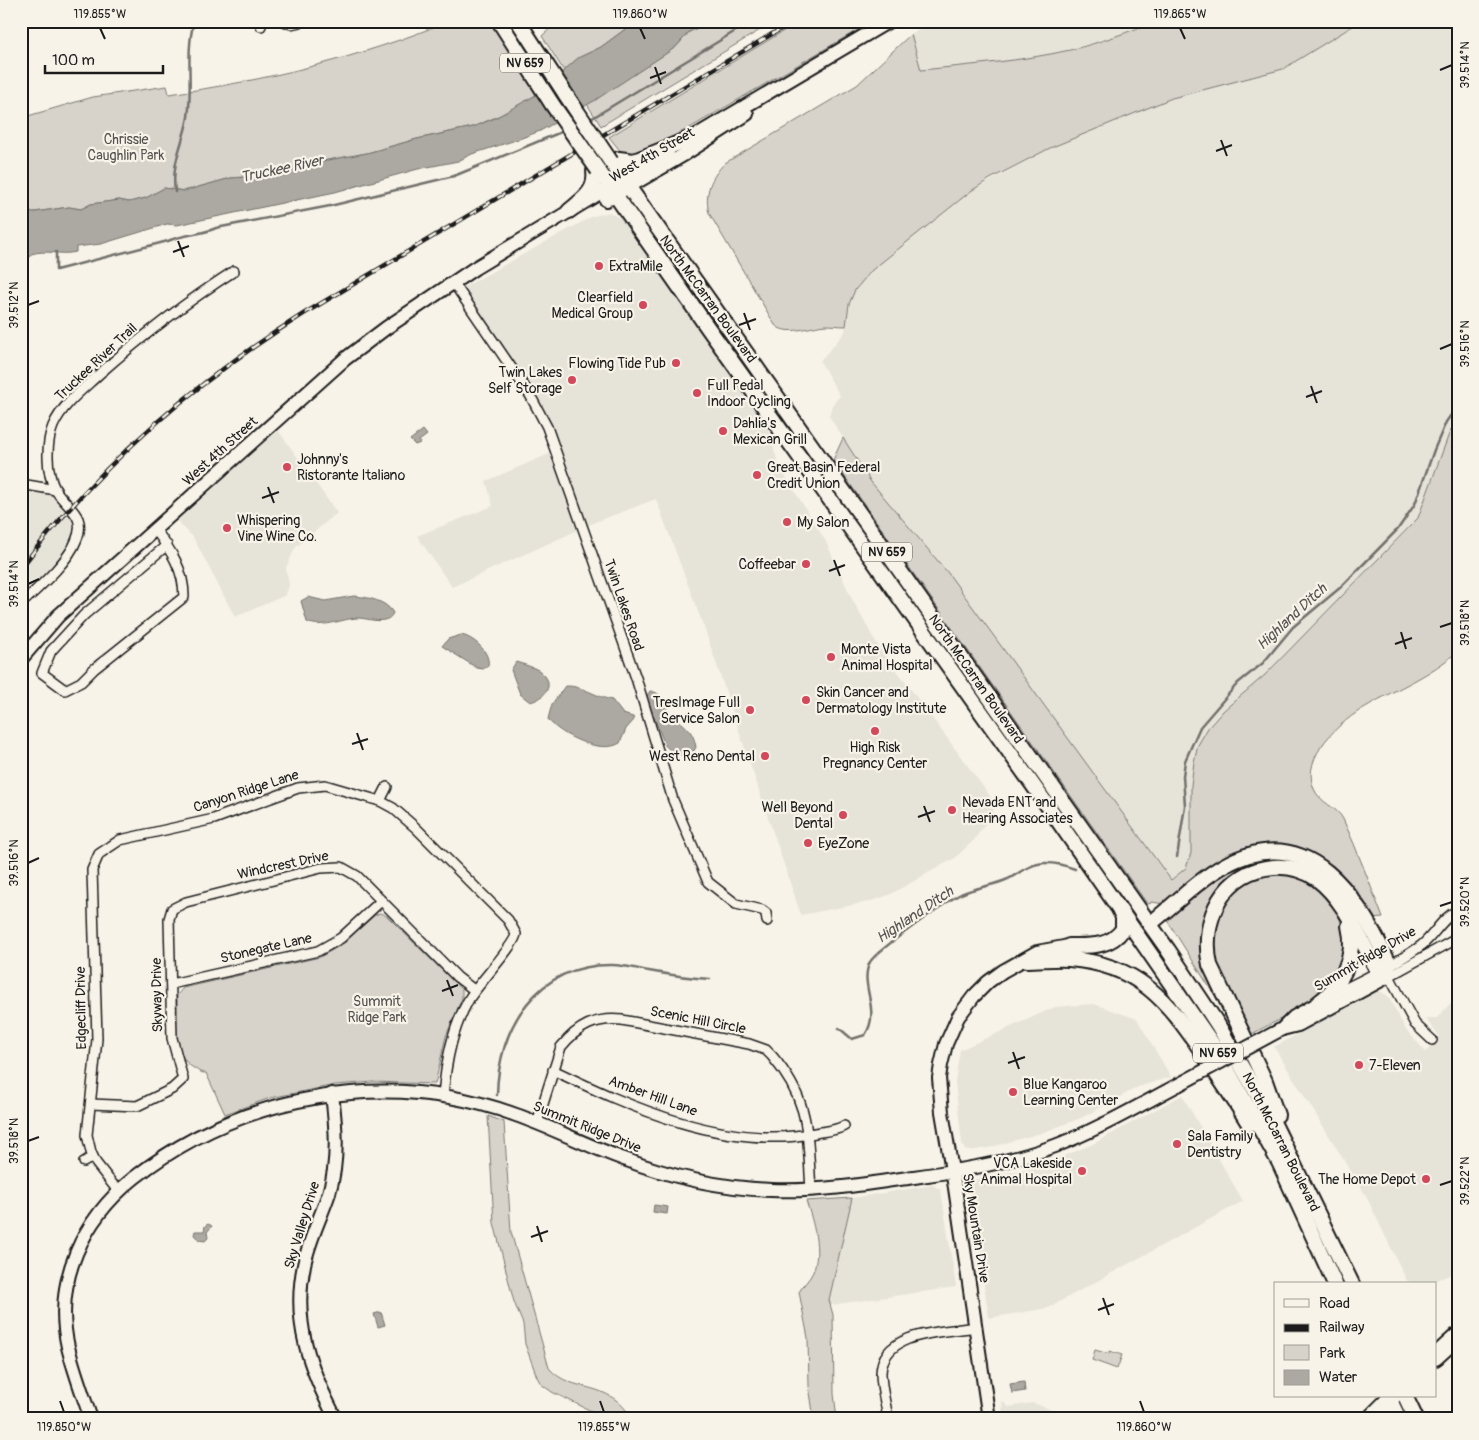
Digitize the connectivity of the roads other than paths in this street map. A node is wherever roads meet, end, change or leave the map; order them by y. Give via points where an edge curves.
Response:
1 (284, 21) edge
2 (304, 21) edge
3 (500, 21) edge
4 (518, 21) edge
5 (889, 21) edge
6 (857, 40) junction
7 (694, 136) junction
8 (615, 161) junction
9 (596, 171) junction
10 (626, 183) junction
11 (612, 191) junction
12 (570, 211) junction
13 (234, 271) dead end
14 (453, 282) junction
15 (783, 404) junction
16 (770, 415) junction
17 (21, 484) edge
18 (56, 490) junction
19 (155, 528) junction
20 (167, 545) junction
21 (21, 604) edge
22 (21, 659) edge
23 (387, 787) dead end
24 (380, 801) junction
25 (97, 858) joint
26 (381, 900) junction
27 (1113, 900) junction
28 (1340, 904) junction
29 (172, 909) joint
30 (1458, 910) edge
31 (767, 921) dead end
32 (1150, 924) junction
33 (1458, 938) edge
34 (1069, 946) joint
35 (1027, 960) junction
36 (1385, 970) junction
37 (171, 984) junction
38 (474, 990) junction
39 (1317, 1004) junction
40 (1282, 1029) junction
41 (1432, 1040) dead end
42 (553, 1070) junction
43 (332, 1094) junction
44 (443, 1096) junction
45 (91, 1104) junction
46 (538, 1123) junction
47 (844, 1126) dead end
48 (808, 1134) junction
49 (1289, 1154) junction
50 (92, 1157) junction
51 (84, 1162) dead end
52 (951, 1171) junction
53 (810, 1190) junction
54 (118, 1192) junction
55 (1303, 1217) junction
56 (1334, 1282) edge
57 (1351, 1282) edge
58 (976, 1327) junction
59 (1458, 1336) edge
60 (1436, 1350) edge
61 (1436, 1356) edge
62 (1393, 1398) edge
63 (1394, 1398) edge
64 (1395, 1398) edge
65 (91, 1419) edge
66 (336, 1419) edge
67 (888, 1419) edge
68 (989, 1419) edge
69 (1370, 1419) edge
70 (1399, 1419) edge
71 (1416, 1419) edge

1 - 2 street via 291,24
3 - 9 main road, North McCarran Boulevard / NV 659, bridge
4 - 8 main road, North McCarran Boulevard / NV 659, bridge via 588,128
5 - 6 street, West 4th Street
6 - 7 street, West 4th Street
6 - 10 street, West 4th Street via 709,139
7 - 8 main road via 634,161
7 - 10 street, West 4th Street
8 - 10 main road, North McCarran Boulevard / NV 659
9 - 11 main road, North McCarran Boulevard / NV 659
9 - 12 main road via 590,193
10 - 11 street, West 4th Street
10 - 15 main road, North McCarran Boulevard / NV 659
11 - 12 street, West 4th Street
11 - 14 street, West 4th Street via 540,238
11 - 16 main road, North McCarran Boulevard / NV 659
12 - 14 street, West 4th Street
13 - 18 street, Truckee River Trail via 139,340 66,405 53,426 49,453
14 - 19 street, West 4th Street via 345,360
14 - 31 street, Twin Lakes Road via 522,383 547,427 636,678 673,800 708,882 736,904 762,910
15 - 16 main road
15 - 32 main road, North McCarran Boulevard / NV 659
16 - 27 main road, North McCarran Boulevard / NV 659
17 - 18 street
18 - 21 street, Truckee River Trail via 76,513 78,537 65,558
19 - 20 street
19 - 22 street, West 4th Street via 58,616
20 - 20 street via 84,615 51,652 42,673 65,690 81,682 184,597 177,560
23 - 24 street
24 - 25 street, Canyon Ridge Lane via 332,786 308,785 214,819 120,840
24 - 38 street, Canyon Ridge Lane via 416,828 508,920 516,934 513,944
25 - 45 street, Edgecliff Drive via 91,880 97,1039
26 - 29 street, Windcrest Drive via 350,871 332,866 186,902
26 - 37 street, Stonegate Lane via 341,938 318,951
26 - 38 street, Windcrest Drive
27 - 34 main road via 1123,917 1123,929 1119,934 1106,944
27 - 55 main road, North McCarran Boulevard / NV 659 via 1218,1053 1280,1162
28 - 36 main road
28 - 39 main road via 1350,931 1349,957 1336,987
28 - 49 main road via 1325,886 1309,874 1291,868 1267,867 1248,873 1230,886 1218,901 1210,920 1207,946 1210,965 1265,1081
29 - 37 street, Skyway Drive via 169,920
30 - 36 street, Summit Ridge Drive via 1448,916 1423,944
32 - 36 main road via 1229,863 1261,853 1288,854 1318,864 1344,886
32 - 49 main road, North McCarran Boulevard / NV 659 via 1218,1025
33 - 36 street, Summit Ridge Drive
34 - 35 street, Sky Mountain Drive via 1044,950
35 - 52 street, Sky Mountain Drive via 995,976 974,996 958,1017 946,1044 940,1090
35 - 55 main road via 1065,959 1098,964 1128,974 1163,999 1246,1119
36 - 39 street, Summit Ridge Drive
36 - 40 street, Summit Ridge Drive via 1298,1025
36 - 41 street via 1415,1024
37 - 45 street, Skyway Drive via 173,1046 183,1079 172,1089 138,1106
38 - 44 street via 454,1034
39 - 40 street, Summit Ridge Drive via 1294,1017
40 - 52 street, Summit Ridge Drive, bridge via 1059,1144 1018,1158
42 - 46 street, Scenic Hill Circle
42 - 48 street, Amber Hill Lane via 638,1108 682,1123 748,1135
42 - 48 street, Scenic Hill Circle via 557,1055 569,1038 588,1024 600,1020 622,1020 749,1044 766,1050 778,1062 800,1098
43 - 44 street, Summit Ridge Drive via 384,1091
43 - 54 street, Summit Ridge Drive via 291,1102 227,1123 171,1152
43 - 66 street, Sky Valley Drive via 336,1137 333,1177 304,1264 300,1306 302,1334 310,1364
44 - 46 street, Summit Ridge Drive via 488,1106
45 - 50 street, Edgecliff Drive via 87,1135
46 - 53 street, Summit Ridge Drive via 626,1160 673,1175 740,1187
47 - 48 street, Amber Hill Lane
48 - 53 street, Scenic Hill Circle
49 - 57 main road, North McCarran Boulevard / NV 659
50 - 51 street
50 - 54 street, Edgecliff Drive
52 - 53 street, Summit Ridge Drive
52 - 58 street, Sky Mountain Drive
54 - 65 street, Summit Ridge Drive via 84,1235 72,1263 65,1296 68,1346
55 - 56 main road, North McCarran Boulevard / NV 659
58 - 67 street via 911,1337 893,1346 885,1357 881,1372
58 - 68 street, Sky Mountain Drive
59 - 60 highway
59 - 61 highway
62 - 69 highway
63 - 70 main road
64 - 71 main road

